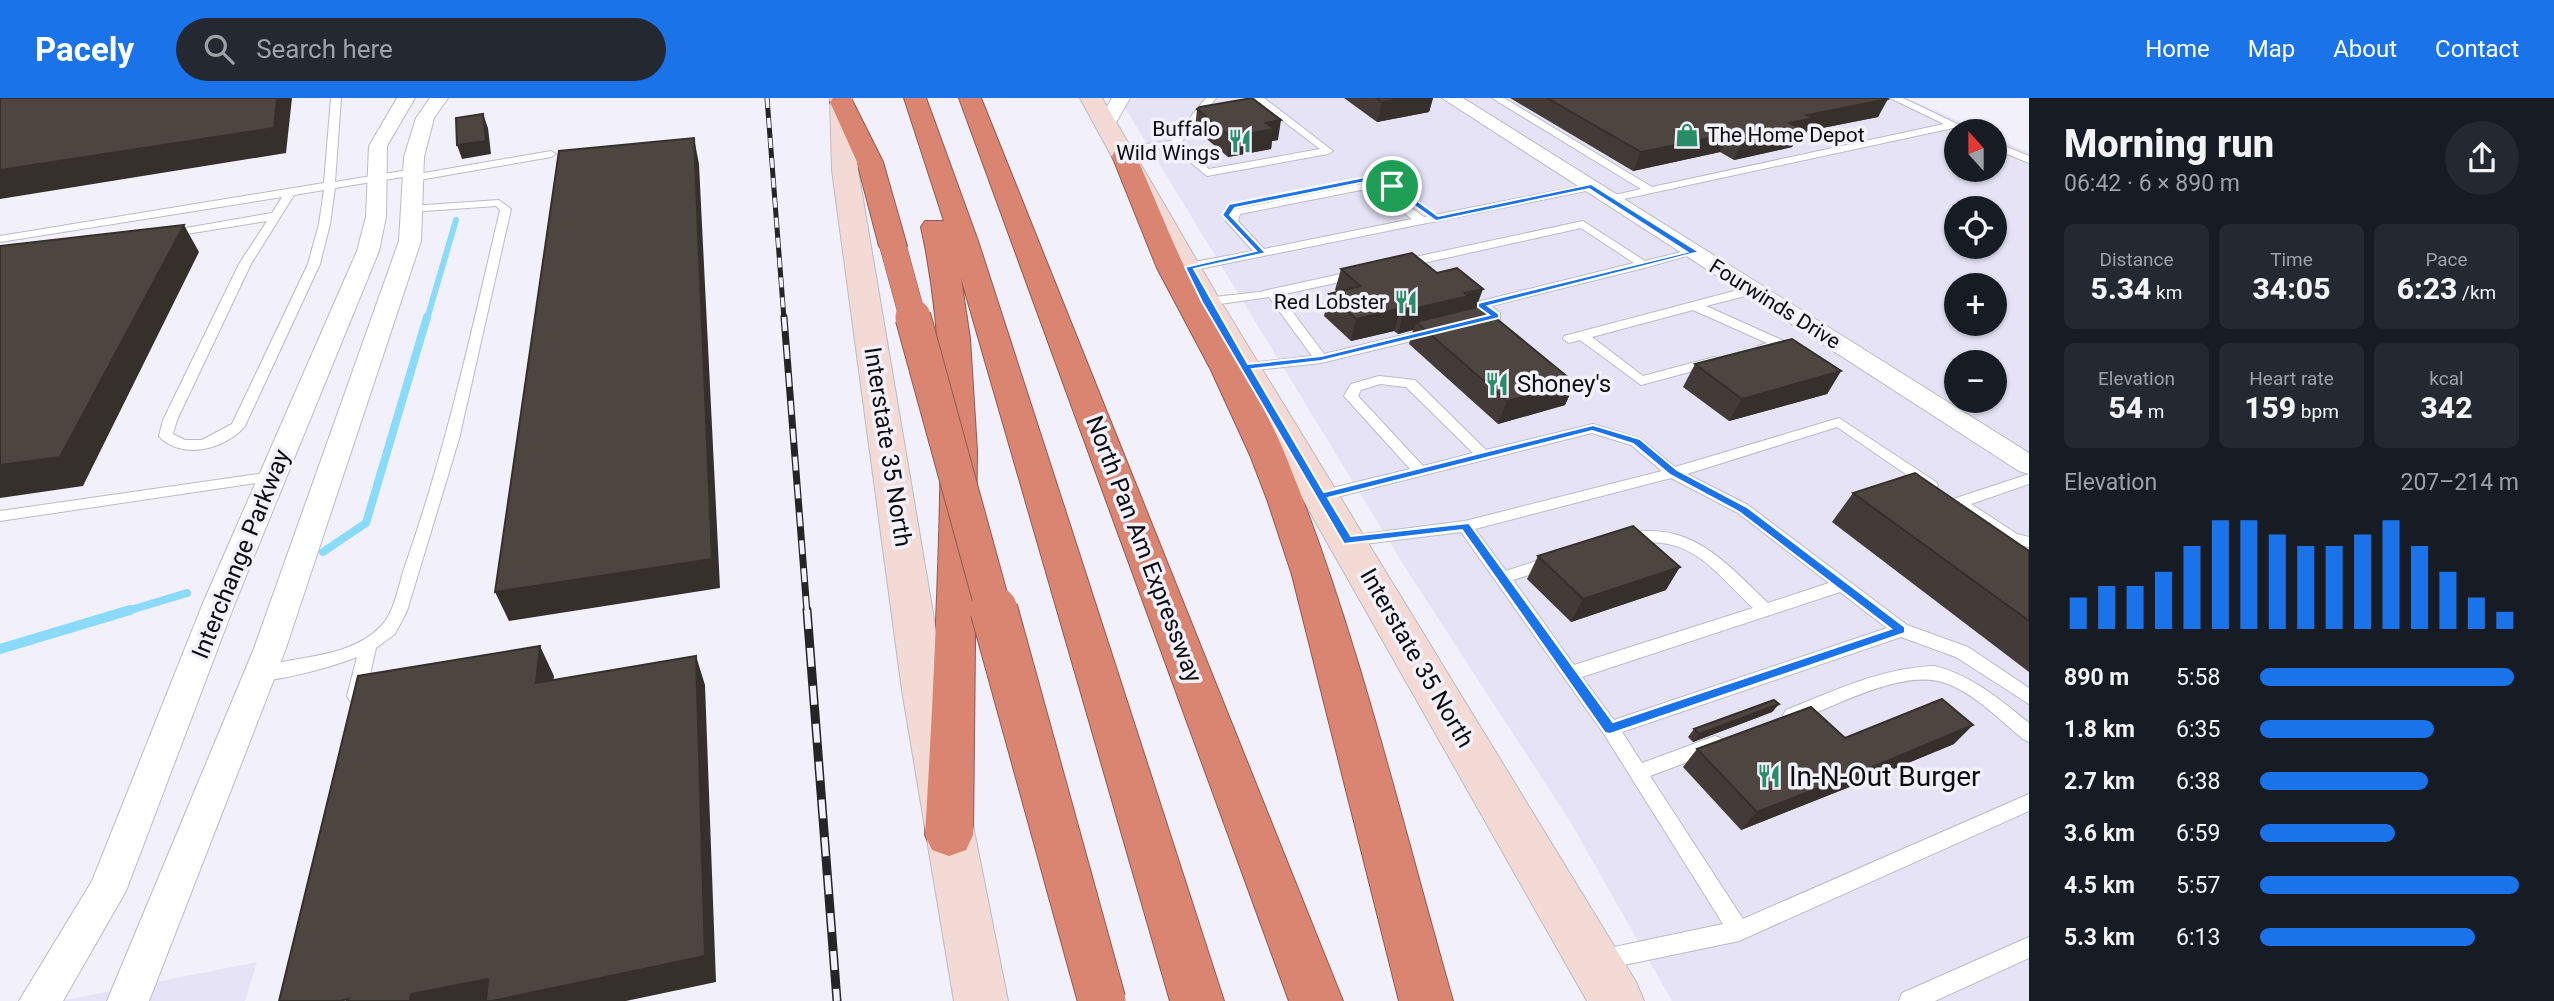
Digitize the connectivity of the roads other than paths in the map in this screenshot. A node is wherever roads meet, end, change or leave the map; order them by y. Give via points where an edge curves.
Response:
1 (336, 98) edge
2 (406, 98) edge
3 (439, 98) edge
4 (971, 98) edge
5 (1091, 98) edge
6 (1121, 98) edge
7 (1211, 98) edge
8 (1258, 98) edge
9 (1451, 98) edge
10 (1497, 98) edge
11 (1895, 98) edge
12 (842, 100) edge
13 (918, 108) edge
14 (1944, 121) edge
15 (1944, 127) edge
16 (1117, 144) junction
17 (1174, 144) junction
18 (2007, 150) edge
19 (551, 154) dead end
20 (2029, 160) edge
21 (414, 175) junction
22 (376, 178) junction
23 (329, 187) junction
24 (1650, 190) junction
25 (290, 193) junction
26 (1600, 193) junction
27 (410, 209) junction
28 (276, 216) junction
29 (1436, 218) junction
30 (1232, 221) junction
31 (1422, 221) junction
32 (152, 237) edge
33 (0, 239) edge
34 (1694, 252) junction
35 (1262, 253) junction
36 (1644, 265) junction
37 (1394, 266) edge
38 (1189, 267) junction
39 (1367, 272) edge
40 (1754, 290) junction
41 (1272, 293) junction
42 (1206, 302) junction
43 (1695, 306) junction
44 (1456, 326) edge
45 (1442, 330) edge
46 (1754, 351) edge
47 (1729, 358) edge
48 (1321, 359) junction
49 (1246, 367) junction
50 (1484, 456) junction
51 (2029, 465) edge
52 (1421, 472) junction
53 (1673, 473) junction
54 (272, 477) junction
55 (2029, 479) edge
56 (1321, 496) junction
57 (1958, 503) junction
58 (0, 516) edge
59 (1465, 526) junction
60 (1348, 541) junction
61 (2029, 542) edge
62 (1605, 545) edge
63 (1566, 558) edge
64 (1501, 578) junction
65 (1840, 586) junction
66 (1766, 611) junction
67 (1901, 630) junction
68 (369, 643) junction
69 (260, 674) junction
70 (1569, 674) junction
71 (2029, 697) edge
72 (353, 709) edge
73 (1769, 724) edge
74 (1610, 729) junction
75 (2029, 734) edge
76 (1730, 739) edge
77 (1638, 772) junction
78 (2029, 802) edge
79 (949, 835) junction
80 (1738, 931) junction
81 (2029, 947) edge
82 (1606, 981) edge
83 (40, 1001) edge
84 (128, 1001) edge
85 (981, 1001) edge
86 (1102, 1001) edge
87 (1197, 1001) edge
88 (1316, 1001) edge
89 (1426, 1001) edge
90 (1910, 1001) edge

1 - 23 lane
2 - 22 street, Interchange Parkway via 378,146
3 - 21 street, Interchange Parkway via 425,118
4 - 88 highway, North Pan Am Expressway
5 - 16 main road, Interstate 35 North
6 - 16 street
7 - 17 lane
8 - 17 lane via 1328,151 1207,173
9 - 26 street, Fourwinds Drive
10 - 24 lane
11 - 14 lane
12 - 79 main road, Interstate 35 North via 845,170
12 - 86 highway, bridge via 870,162
13 - 79 highway via 927,198 956,334 960,410
13 - 87 highway via 968,254
15 - 24 lane
16 - 17 lane
16 - 38 main road, Interstate 35 North
16 - 89 highway via 1171,268 1227,370 1286,502 1315,587
18 - 20 lane
19 - 21 lane
21 - 22 lane
21 - 27 street, Interchange Parkway
22 - 23 lane
22 - 54 street, Interchange Parkway via 376,217 368,251
23 - 25 lane
23 - 28 lane via 314,264 238,426 204,444 176,444 166,436 170,419 245,264
24 - 26 lane
25 - 28 lane
25 - 33 lane
26 - 29 lane
26 - 34 street, Fourwinds Drive
27 - 68 lane via 499,203 506,209 424,536 390,628
27 - 69 street, Interchange Parkway via 410,241
28 - 32 lane
29 - 30 lane via 1387,183 1365,180 1232,206 1226,215
29 - 31 lane
30 - 31 lane via 1236,212 1361,187 1378,189
30 - 35 lane
31 - 35 lane
34 - 36 lane
34 - 40 street, Fourwinds Drive
35 - 38 lane
36 - 37 lane via 1583,224
36 - 44 lane via 1481,305 1496,316
38 - 42 main road, Interstate 35 North
39 - 41 lane
40 - 43 lane
40 - 51 street, Fourwinds Drive
41 - 42 lane
41 - 48 lane
42 - 49 main road, Interstate 35 North
43 - 46 lane via 1779,344
43 - 47 lane via 1576,338 1641,381
45 - 48 lane
48 - 49 lane
49 - 56 main road, Interstate 35 North
50 - 52 lane
50 - 52 lane via 1410,383 1379,380 1356,387 1351,396
50 - 53 lane via 1593,428 1636,442
52 - 56 lane
53 - 57 lane via 1839,422
53 - 59 lane
53 - 65 lane via 1743,509
54 - 58 lane
54 - 83 street, Interchange Parkway via 107,891
55 - 57 lane
56 - 60 main road, Interstate 35 North
57 - 61 lane via 2012,538
59 - 60 lane
59 - 64 lane
60 - 82 main road, Interstate 35 North
62 - 66 lane via 1644,533 1692,543
63 - 64 lane
64 - 70 lane
65 - 66 lane
65 - 67 lane
66 - 70 lane
67 - 71 lane via 1962,652
67 - 74 lane
68 - 69 lane via 309,664
68 - 72 lane
69 - 84 street, Interchange Parkway
70 - 74 lane
73 - 75 lane via 1899,676 1925,672 1949,676 1975,690
74 - 77 lane
76 - 77 lane
77 - 80 lane
78 - 80 lane
79 - 85 main road, Interstate 35 North
80 - 82 lane
81 - 90 lane

